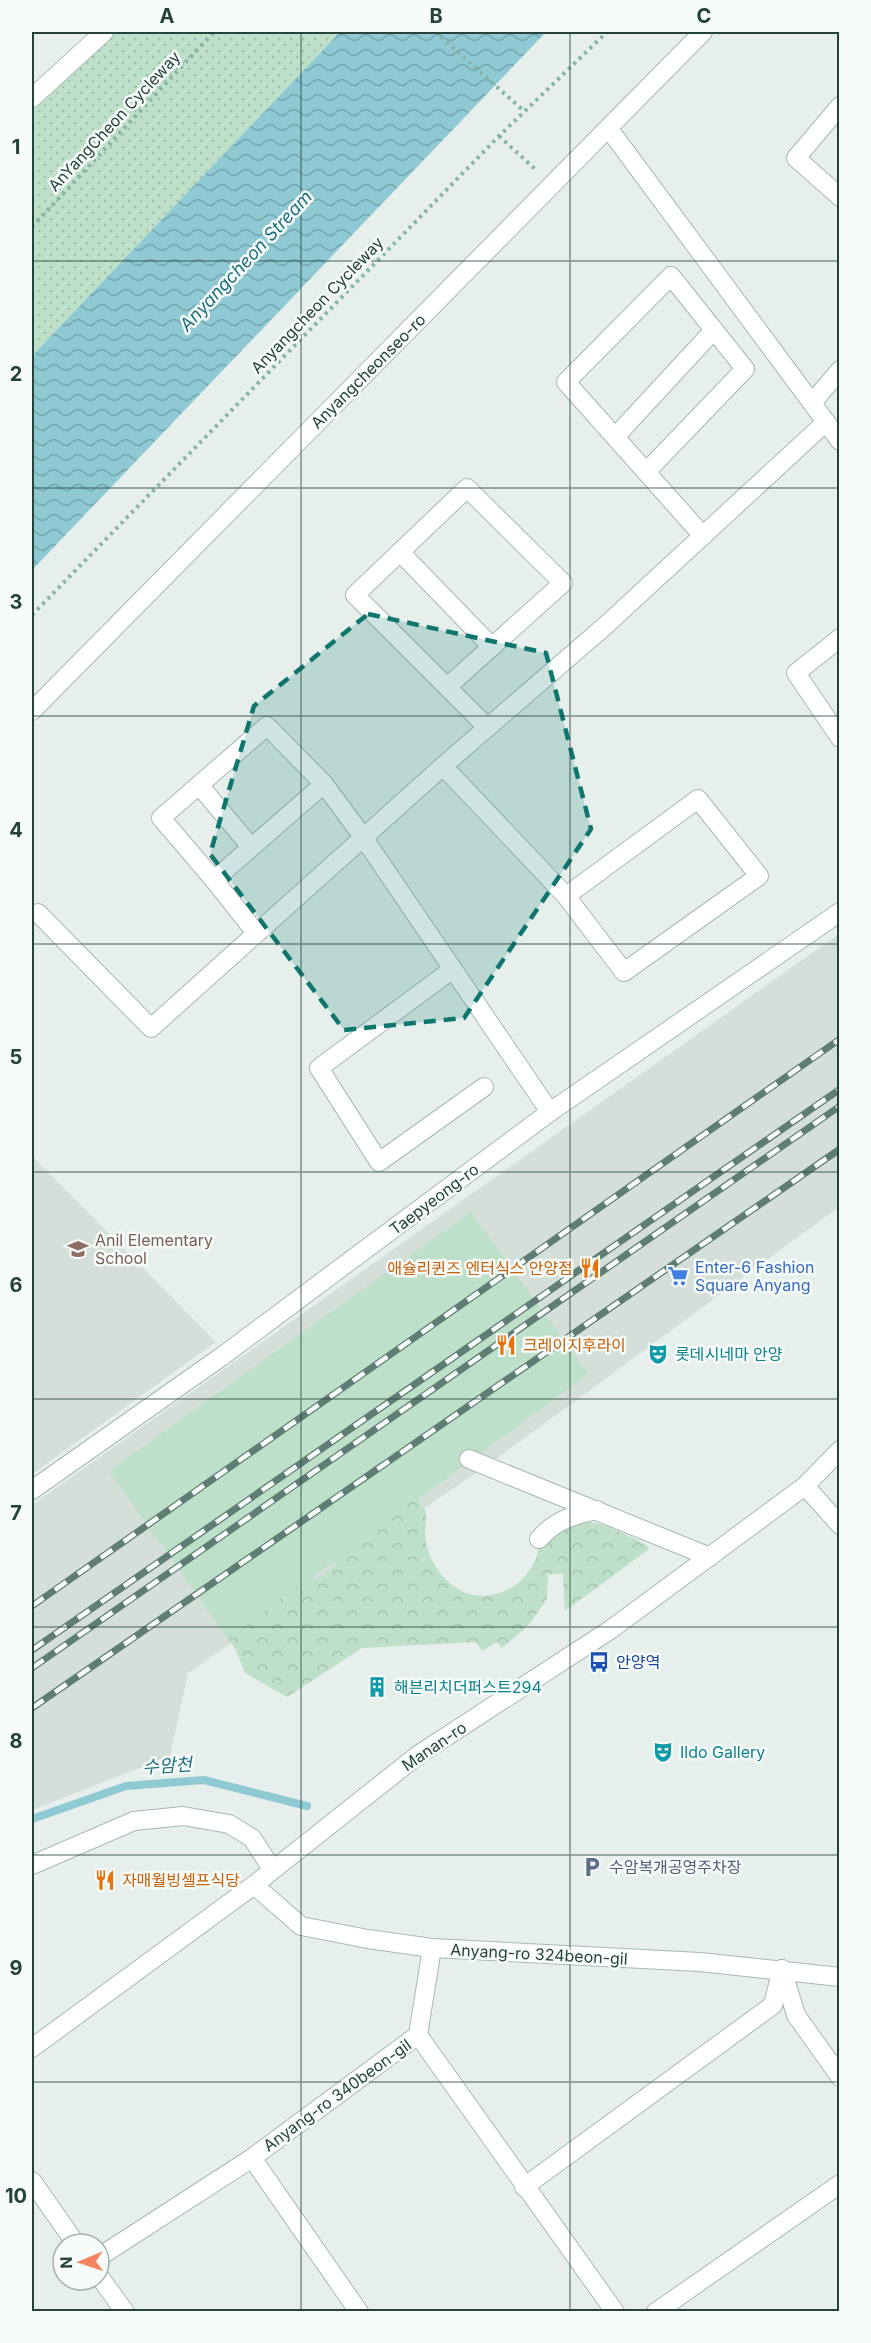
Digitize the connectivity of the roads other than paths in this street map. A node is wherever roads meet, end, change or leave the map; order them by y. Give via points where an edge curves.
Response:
1 (104, 32) edge
2 (703, 32) edge
3 (32, 98) edge
4 (840, 106) edge
5 (609, 129) junction
6 (840, 197) edge
7 (714, 330) junction
8 (840, 370) edge
9 (812, 404) junction
10 (826, 422) junction
11 (615, 437) junction
12 (840, 441) edge
13 (646, 472) junction
14 (703, 536) junction
15 (400, 552) junction
16 (840, 638) edge
17 (492, 647) junction
18 (447, 687) junction
19 (32, 711) edge
20 (487, 727) junction
21 (840, 738) edge
22 (443, 766) junction
23 (324, 784) junction
24 (199, 785) junction
25 (363, 837) junction
26 (251, 847) junction
27 (214, 880) junction
28 (566, 896) junction
29 (840, 912) edge
30 (38, 913) dead end
31 (256, 933) junction
32 (453, 969) junction
33 (484, 1087) dead end
34 (550, 1112) junction
35 (840, 1450) edge
36 (832, 1459) edge
37 (469, 1460) dead end
38 (805, 1486) junction
39 (32, 1490) edge
40 (597, 1510) junction
41 (840, 1526) edge
42 (539, 1539) dead end
43 (710, 1557) junction
44 (32, 1865) edge
45 (272, 1869) junction
46 (254, 1885) junction
47 (432, 1948) junction
48 (782, 1970) junction
49 (840, 1977) edge
50 (418, 2036) junction
51 (32, 2048) edge
52 (840, 2077) edge
53 (252, 2158) junction
54 (32, 2181) edge
55 (840, 2184) edge
56 (524, 2187) junction
57 (68, 2232) edge
58 (111, 2250) edge
59 (111, 2292) edge
60 (125, 2312) edge
61 (359, 2312) edge
62 (615, 2312) edge
63 (656, 2312) edge

1 - 3 street
2 - 5 street, Anyangcheonseo-ro
4 - 6 street via 796,158
5 - 9 street
5 - 19 street, Anyangcheonseo-ro
7 - 11 street
7 - 11 street via 671,276 567,382
7 - 13 street via 745,369
8 - 9 street
9 - 10 street
10 - 12 street
10 - 14 street
11 - 13 street
13 - 14 street
14 - 20 street
15 - 17 street
15 - 17 street via 467,488 563,583
15 - 18 street via 355,595
16 - 21 street via 796,673
17 - 18 street
18 - 20 street
20 - 22 street
22 - 25 street
22 - 28 street
23 - 24 street via 267,726
23 - 25 street
23 - 26 street
24 - 26 street
24 - 27 street via 161,818
25 - 31 street
25 - 32 street
26 - 27 street
27 - 31 street
28 - 28 street via 624,972 759,876 698,799
29 - 34 street, Taepyeong-ro
30 - 31 street via 151,1028
32 - 33 street via 319,1068 379,1162
32 - 34 street
34 - 39 street, Taepyeong-ro via 221,1357
35 - 36 street, Manan-ro
36 - 38 street, Manan-ro
37 - 40 street
38 - 41 street
38 - 43 street, Manan-ro
40 - 42 street via 569,1516 548,1528
40 - 43 street
43 - 45 street, Manan-ro via 610,1630 418,1755
44 - 45 street via 134,1821 183,1816 229,1824 252,1838
45 - 46 street, Manan-ro
46 - 47 street, Anyang-ro 324beon-gil via 301,1926
46 - 51 street, Manan-ro
47 - 48 street, Anyang-ro 324beon-gil
47 - 50 street
48 - 49 street, Anyang-ro 324beon-gil
48 - 52 street via 796,2015
48 - 56 street via 773,2005
50 - 53 street, Anyang-ro 340beon-gil
50 - 56 street, Anyang-ro 340beon-gil
53 - 58 street, Anyang-ro 340beon-gil
53 - 61 street
54 - 57 street
55 - 63 street
56 - 62 street, Anyang-ro 340beon-gil
59 - 60 street

